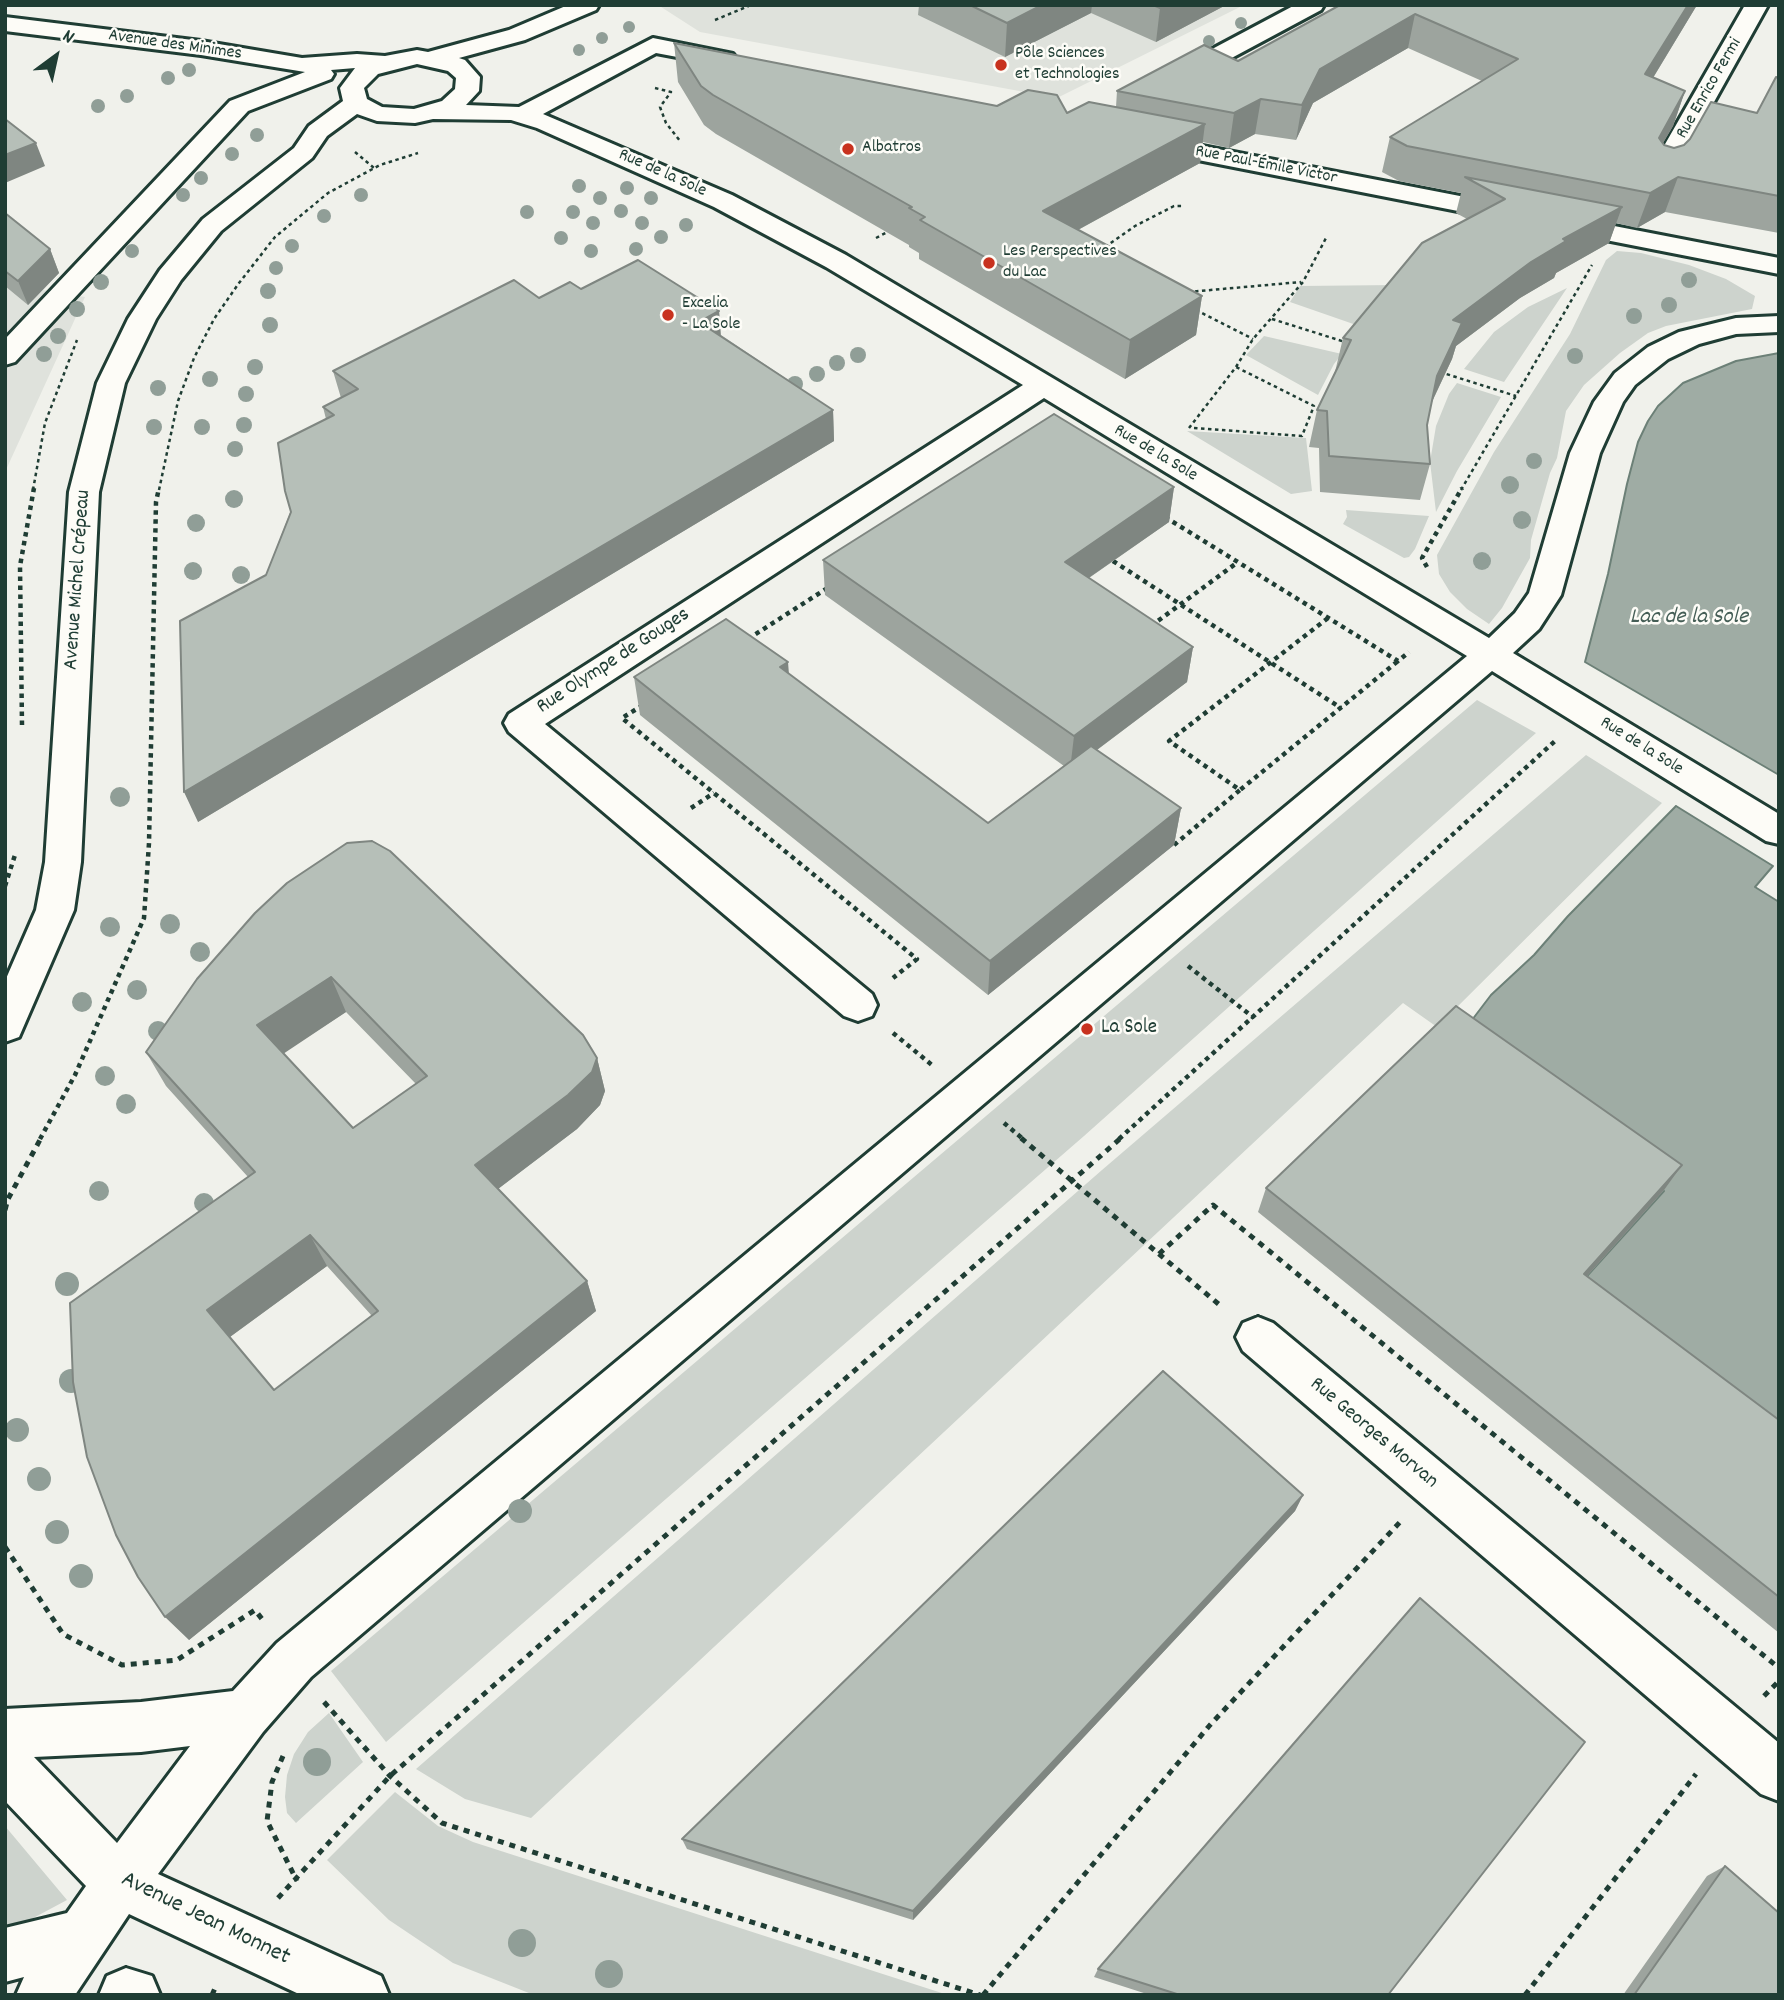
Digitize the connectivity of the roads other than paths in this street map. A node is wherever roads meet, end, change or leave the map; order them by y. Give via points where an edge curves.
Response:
1 (587, 5) edge
2 (1313, 5) edge
3 (1757, 5) edge
4 (5, 24) edge
5 (517, 35) junction
6 (433, 58) junction
7 (385, 62) junction
8 (745, 63) edge
9 (312, 69) junction
10 (469, 80) junction
11 (1150, 92) edge
12 (354, 96) junction
13 (437, 112) junction
14 (517, 115) junction
15 (392, 117) junction
16 (1130, 140) edge
17 (303, 153) junction
18 (1662, 172) edge
19 (1779, 265) edge
20 (1779, 324) edge
21 (5, 356) edge
22 (1042, 386) junction
23 (1491, 655) junction
24 (1779, 831) edge
25 (858, 1005) road end
26 (10, 1009) edge
27 (1258, 1337) road end
28 (245, 1714) junction
29 (5, 1734) edge
30 (5, 1765) edge
31 (1779, 1776) edge
32 (120, 1883) junction
33 (82, 1936) junction
34 (5, 1955) edge
35 (43, 1995) edge
36 (125, 1995) edge
37 (133, 1995) edge
38 (362, 1995) edge

1 - 5 street, Avenue Michel Crépeau
2 - 11 street
3 - 18 street, Rue Enrico Fermi
4 - 9 street, Avenue des Minimes via 201,48
5 - 6 street, Avenue Michel Crépeau
5 - 10 street, Avenue Michel Crépeau
6 - 7 street, Avenue Michel Crépeau
6 - 10 street, Avenue Michel Crépeau via 456,65
7 - 9 street, Avenue des Minimes via 357,61
7 - 12 street, Avenue Michel Crépeau via 358,78
8 - 14 street via 653,46
9 - 12 street, Avenue des Minimes
9 - 21 street via 239,106
10 - 13 street, Avenue Michel Crépeau via 461,99
10 - 14 street, Rue de la Sole
12 - 15 street, Avenue Michel Crépeau via 365,110
12 - 17 street, Avenue Michel Crépeau
13 - 14 street, Rue de la Sole
13 - 15 street, Avenue Michel Crépeau
14 - 22 street, Rue de la Sole via 546,123 723,201 836,261
15 - 17 street, Avenue Michel Crépeau
16 - 19 street, Rue Paul-Émile Victor
17 - 26 street, Avenue Michel Crépeau via 212,225 142,319 111,383 84,492 63,862 55,910
20 - 23 street via 1736,327 1689,338 1625,379 1585,453 1545,595 1527,621
22 - 23 street, Rue de la Sole
22 - 25 street, Rue Olympe de Gouges via 521,723
23 - 24 street, Rue de la Sole
23 - 28 street via 967,1092 307,1678
27 - 31 street, Rue Georges Morvan
28 - 29 street via 141,1727
28 - 32 street
30 - 32 street, Avenue Jean Monnet
32 - 33 street
32 - 38 street, Avenue Jean Monnet
33 - 34 street
33 - 35 street
36 - 37 street

